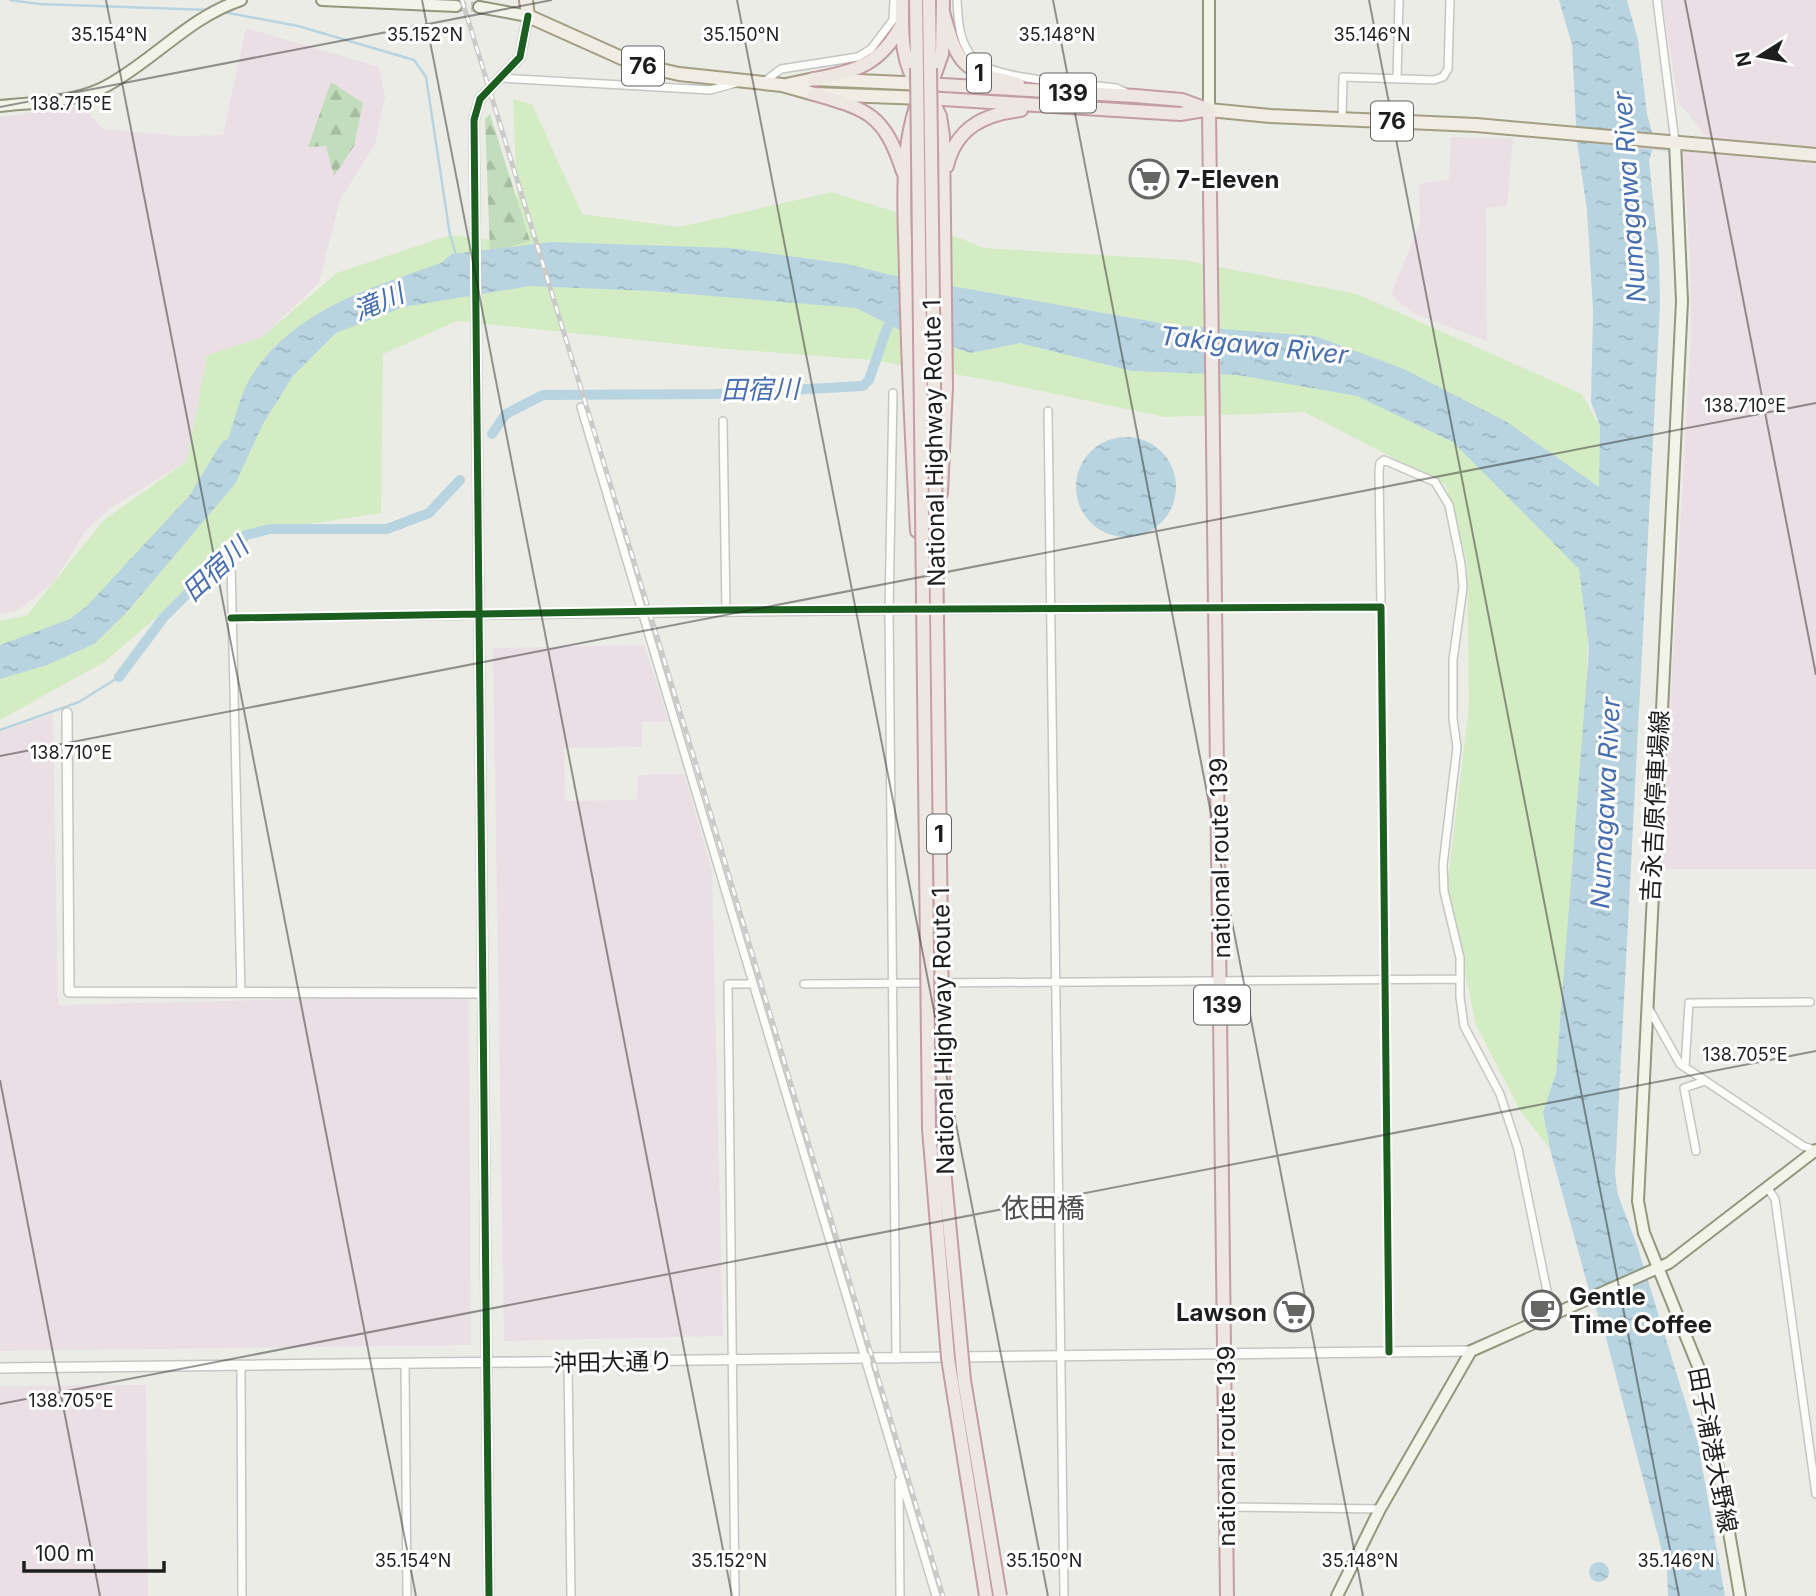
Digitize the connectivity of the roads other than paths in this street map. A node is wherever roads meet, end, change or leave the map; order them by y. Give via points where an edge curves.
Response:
1 (241, 0) edge
2 (322, 0) edge
3 (526, 0) edge
4 (894, 0) edge
5 (902, 0) edge
6 (916, 0) edge
7 (929, 0) edge
8 (957, 0) edge
9 (1209, 0) edge
10 (1399, 0) edge
11 (1450, 0) edge
12 (1657, 0) edge
13 (456, 6) dead end
14 (943, 6) edge
15 (479, 7) dead end
16 (528, 16) junction
17 (902, 23) junction
18 (635, 64) junction
19 (501, 78) junction
20 (814, 79) junction
21 (1397, 79) junction
22 (743, 81) junction
23 (764, 83) junction
24 (626, 85) junction
25 (782, 85) junction
26 (925, 91) junction
27 (1051, 92) junction
28 (814, 94) junction
29 (1135, 96) junction
30 (0, 106) edge
31 (1049, 107) junction
32 (1209, 110) junction
33 (1342, 119) junction
34 (1672, 142) junction
35 (1816, 155) edge
36 (906, 178) junction
37 (944, 178) junction
38 (892, 393) dead end
39 (580, 407) dead end
40 (1048, 411) dead end
41 (723, 421) dead end
42 (231, 563) dead end
43 (935, 596) junction
44 (921, 598) junction
45 (1381, 607) junction
46 (1217, 608) junction
47 (1053, 609) junction
48 (726, 610) junction
49 (889, 610) junction
50 (642, 612) junction
51 (478, 616) junction
52 (231, 618) junction
53 (67, 713) dead end
54 (1459, 979) junction
55 (1222, 980) junction
56 (1385, 980) junction
57 (893, 982) junction
58 (1058, 982) junction
59 (753, 984) junction
60 (804, 984) dead end
61 (241, 993) junction
62 (483, 993) junction
63 (1810, 1002) dead end
64 (1647, 1004) junction
65 (1685, 1067) junction
66 (1705, 1081) junction
67 (1816, 1150) edge
68 (1696, 1151) dead end
69 (1767, 1187) junction
70 (1654, 1271) junction
71 (1558, 1315) junction
72 (1471, 1351) junction
73 (1389, 1352) junction
74 (1226, 1354) junction
75 (1062, 1357) junction
76 (864, 1359) junction
77 (896, 1359) junction
78 (732, 1361) junction
79 (568, 1363) junction
80 (487, 1364) junction
81 (405, 1365) junction
82 (241, 1366) junction
83 (0, 1368) edge
84 (1816, 1409) edge
85 (1805, 1411) junction
86 (899, 1471) junction
87 (1816, 1494) edge
88 (1226, 1507) junction
89 (1380, 1509) junction
90 (242, 1596) edge
91 (407, 1596) edge
92 (489, 1596) edge
93 (571, 1596) edge
94 (735, 1596) edge
95 (900, 1596) edge
96 (936, 1596) edge
97 (986, 1596) edge
98 (1000, 1596) edge
99 (1064, 1596) edge
100 (1227, 1596) edge
101 (1337, 1596) edge
102 (1740, 1596) edge

1 - 30 main road via 199,19 110,85 65,99
2 - 13 main road
3 - 16 main road
4 - 23 street via 893,20 859,57 781,69
5 - 17 highway, 1
6 - 44 highway, National Highway Route 1 / 1, bridge
7 - 43 highway, National Highway Route 1 / 1, bridge
8 - 29 street via 960,37 977,62 993,71 1116,88
9 - 32 main road
10 - 21 street
11 - 21 street via 1448,69 1443,77
12 - 34 street
14 - 26 highway, 1 via 942,54
14 - 27 highway, 1 via 962,63 982,75
15 - 16 main road
16 - 18 main road, 76
16 - 19 street via 520,57
17 - 20 highway via 890,47 878,58 840,75
17 - 26 highway, 1 via 908,72
18 - 22 main road, 76
18 - 24 street
19 - 24 street
19 - 51 street via 480,99 474,120
20 - 25 main road, 76
20 - 26 main road, 76
21 - 33 street via 1343,77
22 - 23 main road, 76
22 - 24 street via 710,90
23 - 25 main road, 76
25 - 28 main road, 76
26 - 27 highway, 139
26 - 28 main road, 76
26 - 31 highway, 139
26 - 36 highway, 1 via 908,130
26 - 37 highway, 1 via 942,126
27 - 29 highway, 139
28 - 36 highway, 1 via 852,105 883,126
29 - 32 highway, 139 via 1182,100
31 - 32 highway, 139 via 1180,114
31 - 37 highway, 1 via 982,118 957,142
32 - 33 main road, 76
32 - 46 highway, national route 139 / 139
33 - 34 main road, 76
34 - 35 main road, 76
34 - 64 main road, 吉永吉原停車場線 via 1682,301
36 - 44 highway, 1, bridge via 908,386
37 - 43 highway, 1, bridge via 946,387
38 - 49 street
39 - 50 street
40 - 47 street
41 - 48 street
42 - 52 street
43 - 98 highway, National Highway Route 1 / 1, bridge via 944,1169 964,1380
44 - 97 highway, National Highway Route 1 / 1, bridge via 929,1129 948,1358
45 - 46 street
45 - 54 street via 1379,472 1384,460 1435,482 1446,497 1463,574 1453,660 1457,747 1443,865 1447,908 1460,958
45 - 56 street
46 - 47 street
46 - 55 highway, national route 139 / 139
47 - 49 street
47 - 58 street
48 - 49 street
48 - 50 street
49 - 57 street
50 - 51 street
50 - 59 street
51 - 52 street
51 - 62 street
52 - 61 street
53 - 61 street via 69,992
54 - 56 street
54 - 71 street via 1464,1026 1500,1094 1518,1149 1547,1291
55 - 56 street
55 - 58 street
55 - 74 highway, national route 139 / 139
56 - 73 street
57 - 58 street
57 - 60 street
57 - 77 street
58 - 75 street
59 - 76 street
59 - 78 street via 728,984
61 - 62 street
62 - 80 street
63 - 65 street via 1689,1003
64 - 65 street
64 - 70 main road, 吉永吉原停車場線 via 1638,1201
65 - 66 street
66 - 67 street
66 - 68 street via 1684,1088
67 - 69 main road
69 - 70 main road
69 - 85 street via 1775,1199
70 - 71 main road
70 - 102 main road, 田子浦港大野線 via 1702,1376
71 - 72 main road
72 - 73 street, 沖田大通り
72 - 89 main road
73 - 74 street, 沖田大通り
74 - 75 street, 沖田大通り
74 - 88 highway, national route 139 / 139
75 - 77 street, 沖田大通り
75 - 99 street
76 - 77 street, 沖田大通り
76 - 78 street, 沖田大通り
76 - 86 street
78 - 79 street, 沖田大通り
78 - 94 street
79 - 80 street, 沖田大通り
79 - 93 street
80 - 81 street, 沖田大通り
80 - 92 street
81 - 82 street, 沖田大通り
81 - 91 street
82 - 83 street, 沖田大通り
82 - 90 street
84 - 85 street
85 - 87 street
86 - 95 street
86 - 96 street
88 - 89 street
88 - 100 highway, national route 139 / 139
89 - 101 main road

